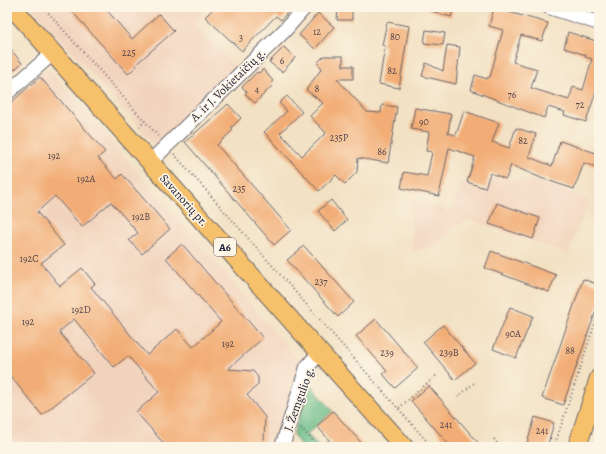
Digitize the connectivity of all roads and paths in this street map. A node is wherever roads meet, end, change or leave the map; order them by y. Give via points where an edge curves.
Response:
1 (12, 7) edge
2 (43, 7) edge
3 (305, 7) edge
4 (549, 7) edge
5 (599, 23) edge
6 (53, 53) junction
7 (7, 93) edge
8 (167, 146) junction
9 (150, 162) junction
10 (599, 311) edge
11 (319, 353) junction
12 (438, 374) dead end
13 (599, 378) edge
14 (474, 383) dead end
15 (458, 397) dead end
16 (399, 408) junction
17 (291, 418) junction
18 (550, 438) dead end
19 (494, 439) dead end
20 (330, 440) dead end
21 (556, 440) junction
22 (282, 447) edge
23 (320, 447) edge
24 (404, 447) edge
25 (432, 447) edge
26 (500, 447) edge
27 (554, 447) edge
28 (577, 447) edge

1 - 6 main road, Savanorių pr. / A6
2 - 8 path
3 - 8 street, A. ir J. Vokietaičių g. via 285,30
4 - 5 street
6 - 7 street
6 - 9 main road, Savanorių pr. / A6
8 - 9 street, A. ir J. Vokietaičių g.
8 - 16 path
9 - 11 main road, Savanorių pr. / A6
10 - 21 path
11 - 17 street, J. Žemgulio g. via 307,367
11 - 24 main road, Savanorių pr. / A6
12 - 16 path
13 - 28 main road
14 - 15 path
16 - 25 path
17 - 22 street, J. Žemgulio g.
17 - 23 path
18 - 21 path
19 - 26 path
20 - 23 path
21 - 27 path

